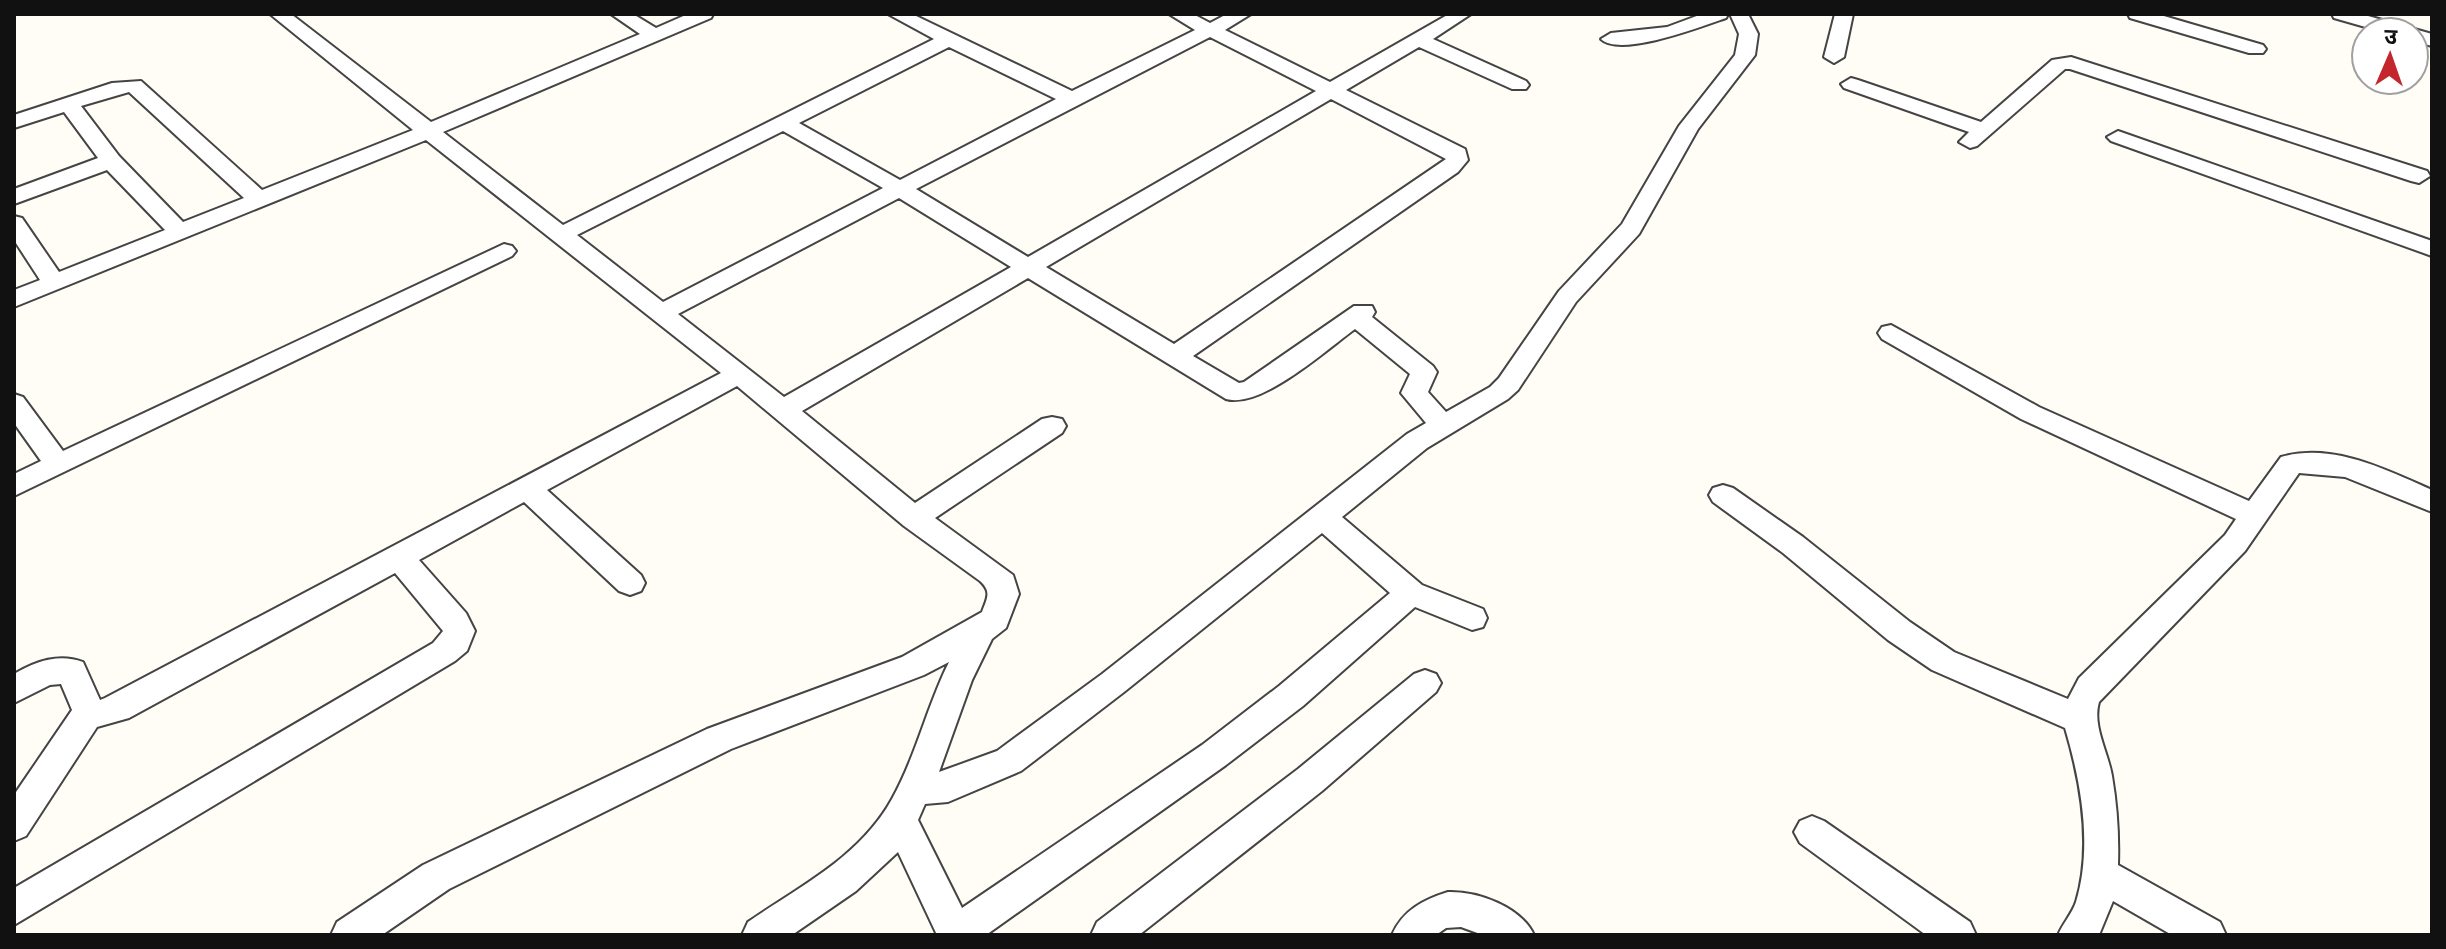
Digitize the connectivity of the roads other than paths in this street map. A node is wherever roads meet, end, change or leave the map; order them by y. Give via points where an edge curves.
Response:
1 (279, 14) edge
2 (620, 14) edge
3 (704, 14) edge
4 (897, 14) edge
5 (1178, 14) edge
6 (1242, 14) edge
7 (1462, 14) edge
8 (1719, 14) edge
9 (1739, 14) edge
10 (1844, 14) edge
11 (2137, 14) edge
12 (2199, 22) edge
13 (1210, 30) junction
14 (655, 35) junction
15 (949, 39) junction
16 (1611, 39) dead end
17 (1419, 40) junction
18 (2256, 49) dead end
19 (1834, 57) dead end
20 (1851, 84) dead end
21 (1519, 85) dead end
22 (1332, 90) junction
23 (1072, 99) junction
24 (69, 104) junction
25 (14, 122) edge
26 (783, 122) junction
27 (426, 132) junction
28 (2118, 137) dead end
29 (2432, 154) edge
30 (111, 161) junction
31 (2426, 178) edge
32 (900, 189) junction
33 (14, 197) edge
34 (259, 199) junction
35 (14, 223) edge
36 (180, 232) junction
37 (560, 235) junction
38 (2432, 249) edge
39 (504, 251) dead end
40 (1030, 267) junction
41 (54, 283) junction
42 (14, 299) edge
43 (661, 313) junction
44 (1891, 333) dead end
45 (1175, 356) junction
46 (739, 374) junction
47 (14, 403) edge
48 (783, 410) junction
49 (1443, 425) junction
50 (1052, 426) dead end
51 (59, 465) junction
52 (14, 486) edge
53 (527, 488) junction
54 (1723, 495) dead end
55 (2432, 502) edge
56 (2254, 515) junction
57 (1322, 516) junction
58 (914, 518) junction
59 (400, 558) junction
60 (630, 583) dead end
61 (1411, 593) junction
62 (1472, 618) dead end
63 (981, 630) junction
64 (1425, 683) dead end
65 (14, 690) edge
66 (89, 712) junction
67 (2080, 719) junction
68 (908, 805) junction
69 (14, 825) edge
70 (1812, 832) dead end
71 (2099, 873) junction
72 (14, 908) edge
73 (366, 930) edge
74 (761, 935) edge
75 (956, 935) edge
76 (1110, 935) edge
77 (1411, 935) edge
78 (1515, 935) edge
79 (1957, 935) edge
80 (2077, 935) edge
81 (2207, 935) edge

1 - 27 street
2 - 14 street
3 - 14 street
4 - 15 street
5 - 13 street
6 - 13 street
7 - 17 street
8 - 16 street via 1670,32
9 - 49 street via 1747,26 1748,49 1669,156 1638,219 1560,306 1511,383
10 - 19 street
11 - 12 street
12 - 18 street
13 - 22 street
13 - 23 street
14 - 27 street
15 - 23 street
15 - 26 street
17 - 21 street
17 - 22 street
20 - 31 street via 1977,136 2059,64 2071,63
22 - 40 street
22 - 45 street via 1451,150 1457,160
23 - 32 street
24 - 25 street
24 - 30 street
24 - 34 street via 119,87 139,87
26 - 32 street
26 - 37 street
27 - 34 street
27 - 37 street
28 - 38 street
29 - 31 street
30 - 33 street
30 - 36 street
32 - 40 street
32 - 43 street
34 - 36 street
35 - 41 street
36 - 41 street
37 - 43 street
39 - 51 street
40 - 45 street
40 - 48 street
41 - 42 street
43 - 46 street
44 - 56 street via 2030,413
45 - 49 street via 1226,388 1245,392 1360,315 1424,372 1414,393
46 - 48 street
46 - 53 street
47 - 51 street
48 - 58 street
49 - 57 street
50 - 58 street
51 - 52 street
53 - 59 street
53 - 60 street
54 - 67 street via 1943,661
55 - 56 street via 2372,475 2315,461 2291,464
56 - 67 street via 2235,543 2090,688
57 - 61 street
57 - 68 street via 1009,761
58 - 63 street via 1002,583 995,619
59 - 66 street via 136,699 101,714
59 - 72 street via 459,631 456,642
61 - 62 street
61 - 75 street via 1214,755
63 - 68 street via 949,695
63 - 73 street via 913,666 719,739 436,877
64 - 76 street
65 - 66 street via 42,673 72,671
66 - 69 street
67 - 71 street via 2099,790
68 - 74 street via 882,845
68 - 75 street
70 - 79 street
71 - 80 street via 2084,928
71 - 81 street
77 - 78 street via 1424,918 1443,908 1466,909

